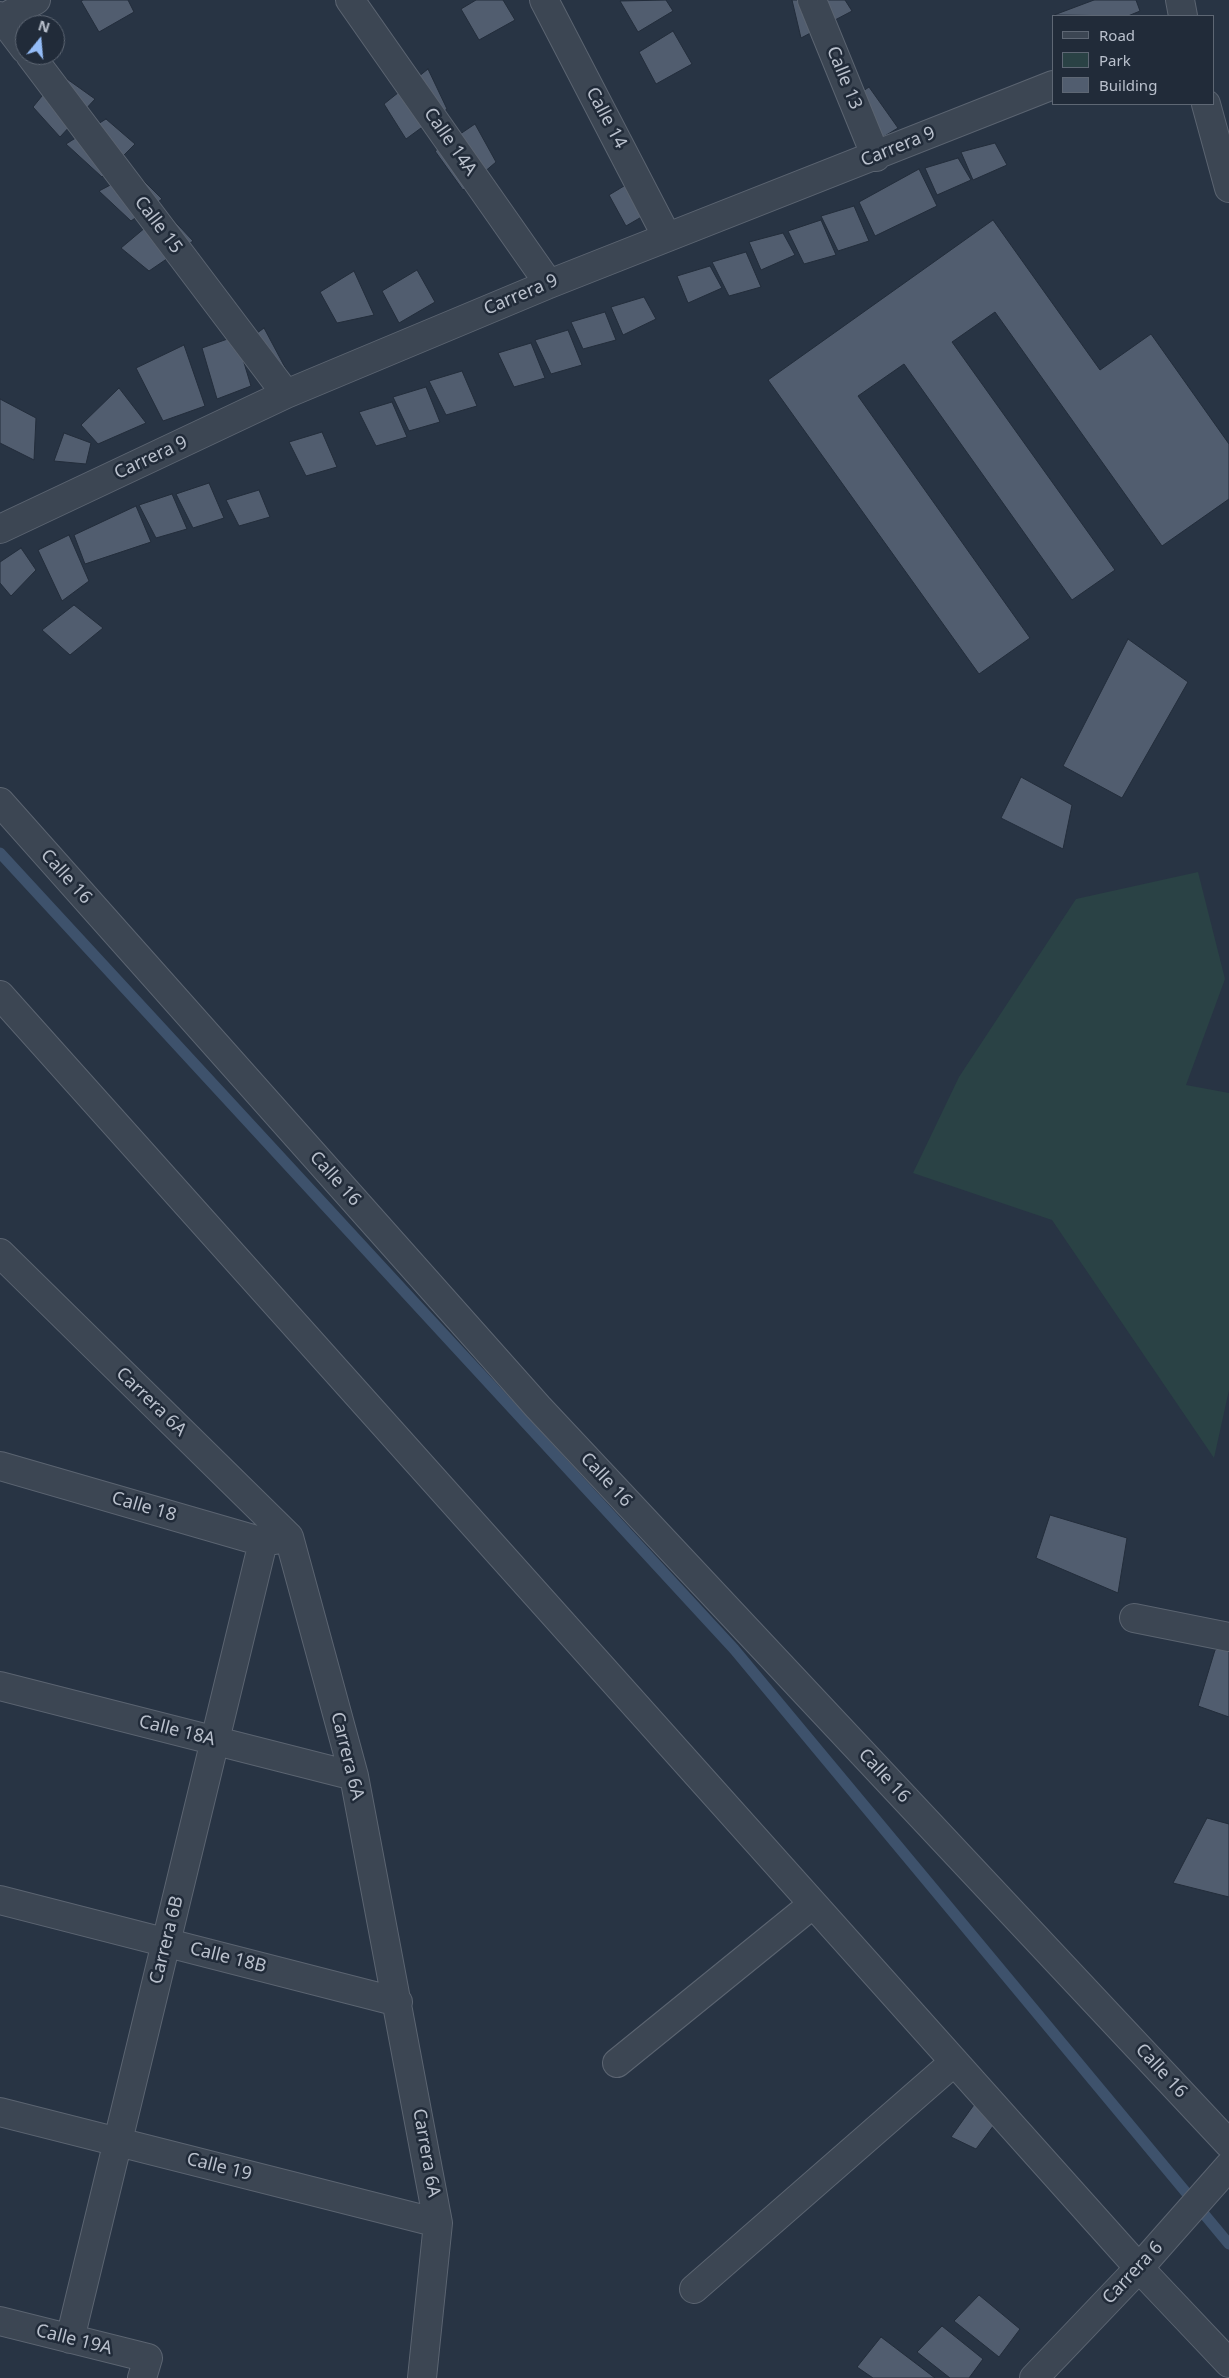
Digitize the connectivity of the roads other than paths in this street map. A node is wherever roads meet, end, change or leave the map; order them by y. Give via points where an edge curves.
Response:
1 (36, 0) edge
2 (350, 0) edge
3 (544, 0) edge
4 (812, 0) edge
5 (1180, 0) edge
6 (1183, 15) edge
7 (1, 18) edge
8 (15, 36) edge
9 (38, 65) edge
10 (1052, 86) edge
11 (1206, 105) edge
12 (876, 157) junction
13 (1229, 188) edge
14 (667, 237) junction
15 (549, 284) junction
16 (286, 394) junction
17 (0, 529) edge
18 (0, 802) edge
19 (0, 995) edge
20 (0, 1253) edge
21 (0, 1466) edge
22 (276, 1539) junction
23 (1134, 1618) dead end
24 (1229, 1637) edge
25 (0, 1686) edge
26 (215, 1741) junction
27 (354, 1776) junction
28 (0, 1900) edge
29 (813, 1904) junction
30 (166, 1943) junction
31 (398, 2002) junction
32 (954, 2062) junction
33 (617, 2064) dead end
34 (0, 2112) edge
35 (118, 2142) junction
36 (1229, 2144) edge
37 (1226, 2169) edge
38 (438, 2223) junction
39 (1139, 2268) junction
40 (694, 2289) dead end
41 (0, 2321) edge
42 (70, 2339) junction
43 (1229, 2363) edge
44 (145, 2368) edge
45 (422, 2378) edge
46 (1034, 2378) edge

1 - 7 street
2 - 15 street, Calle 14A
3 - 14 street, Calle 14
4 - 12 street, Calle 13
5 - 6 street
7 - 8 street
9 - 16 street, Calle 15
10 - 12 street, Carrera 9
11 - 13 street
12 - 14 street, Carrera 9
14 - 15 street, Carrera 9
15 - 16 street, Carrera 9
16 - 17 street, Carrera 9
18 - 36 street, Calle 16 via 538,1407
19 - 29 street
20 - 22 street, Carrera 6A
21 - 22 street, Calle 18
22 - 26 street, Carrera 6B
22 - 27 street, Carrera 6A
23 - 24 street
25 - 26 street, Calle 18A
26 - 27 street, Calle 18A
26 - 30 street, Carrera 6B
27 - 31 street, Carrera 6A
28 - 30 street, Calle 18B
29 - 32 street
29 - 33 street
30 - 31 street, Calle 18B
30 - 35 street, Carrera 6B
31 - 38 street, Carrera 6A
32 - 39 street
32 - 40 street
34 - 35 street, Calle 19
35 - 38 street, Calle 19
35 - 42 street, Carrera 6B
37 - 39 street, Carrera 6
38 - 45 street, Carrera 6A
39 - 43 street
39 - 46 street, Carrera 6
41 - 42 street, Calle 19A
42 - 44 street, Calle 19A

